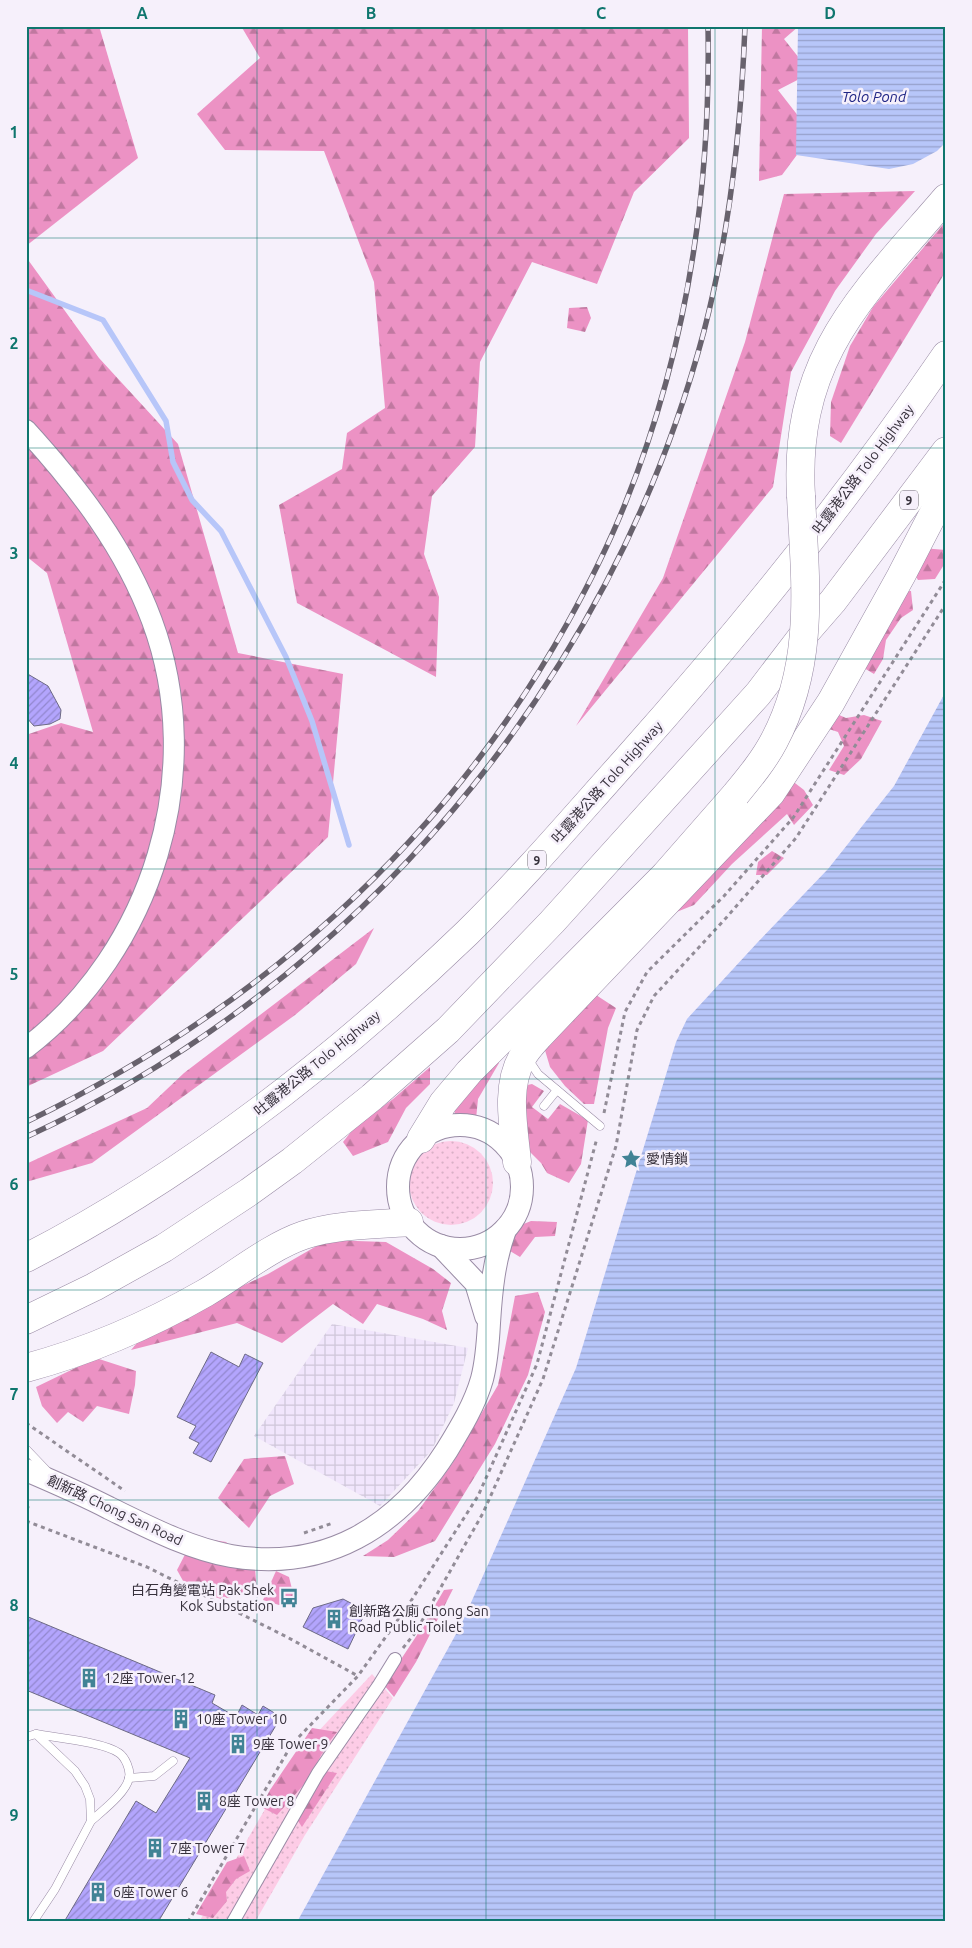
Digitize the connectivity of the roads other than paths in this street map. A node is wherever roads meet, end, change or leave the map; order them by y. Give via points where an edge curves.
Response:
1 (946, 198) edge
2 (946, 355) edge
3 (26, 430) edge
4 (946, 451) edge
5 (946, 489) edge
6 (26, 1048) edge
7 (525, 1053) junction
8 (557, 1090) junction
9 (544, 1106) dead end
10 (600, 1126) road end
11 (420, 1139) junction
12 (517, 1162) junction
13 (409, 1222) junction
14 (505, 1230) junction
15 (441, 1246) junction
16 (26, 1258) edge
17 (26, 1320) edge
18 (489, 1324) junction
19 (26, 1368) edge
20 (26, 1449) edge
21 (26, 1470) edge
22 (59, 1484) junction
23 (395, 1659) road end
24 (36, 1734) junction
25 (26, 1737) edge
26 (173, 1761) dead end
27 (129, 1778) junction
28 (91, 1821) junction
29 (34, 1922) edge
30 (233, 1922) edge

1 - 11 highway, bridge via 853,310 832,342 814,382 800,452 805,638 800,671 787,714 774,741 759,766 665,874 469,1072 443,1103
2 - 16 highway, 吐露港公路 Tolo Highway / 9 via 871,462 707,670 468,932 394,1000 277,1098 150,1187
3 - 6 street via 88,503 135,580 153,622 166,670 174,745 172,790 163,839 149,883 131,923 91,985 65,1014
4 - 17 highway, 9 via 758,694 552,922 448,1030 372,1097 242,1196 164,1248
5 - 7 highway via 831,702 772,793
7 - 8 lane via 535,1071
7 - 12 highway via 517,1068 512,1100
8 - 9 lane
8 - 10 lane
11 - 12 main road, 創新路 Chong San Road via 451,1125 482,1129 498,1137
11 - 13 main road, 創新路 Chong San Road via 404,1160 399,1179 400,1198
12 - 14 main road, 創新路 Chong San Road via 522,1191 516,1212
13 - 15 main road, 創新路 Chong San Road via 427,1239
13 - 19 highway via 334,1228 302,1236 165,1314 80,1352
14 - 15 main road, 創新路 Chong San Road via 475,1247
14 - 18 main road, 創新路 Chong San Road via 494,1265
15 - 18 main road, 創新路 Chong San Road via 476,1283
18 - 22 main road, 創新路 Chong San Road via 486,1362 475,1399 441,1460 407,1502 345,1544 306,1556 260,1559 231,1556 154,1530
20 - 22 lane
21 - 22 main road, 創新路 Chong San Road
23 - 30 street via 318,1773
24 - 25 lane
24 - 27 lane via 120,1754 128,1765
24 - 28 lane via 75,1771 85,1786 90,1799
26 - 27 lane via 154,1776
27 - 28 lane via 117,1798
28 - 29 lane

